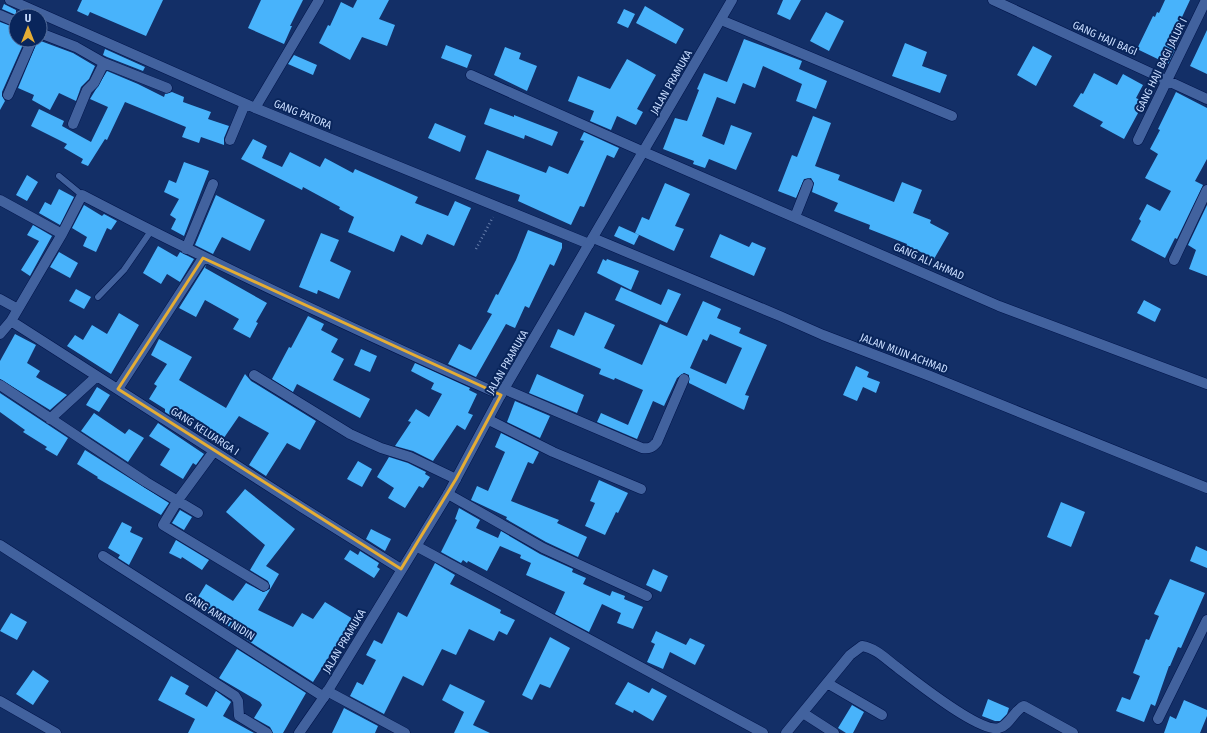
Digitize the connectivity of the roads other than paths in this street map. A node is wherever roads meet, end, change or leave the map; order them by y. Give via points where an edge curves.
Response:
1 (10, 0) edge
2 (319, 0) edge
3 (732, 0) edge
4 (993, 0) edge
5 (1206, 0) edge
6 (24, 8) edge
7 (721, 20) junction
8 (48, 21) edge
9 (48, 36) edge
10 (104, 42) junction
11 (29, 48) edge
12 (134, 55) junction
13 (100, 61) junction
14 (128, 71) junction
15 (471, 75) dead end
16 (1166, 79) junction
17 (167, 88) dead end
18 (8, 95) dead end
19 (1207, 99) edge
20 (245, 104) junction
21 (255, 108) junction
22 (952, 116) dead end
23 (73, 124) dead end
24 (230, 140) dead end
25 (1138, 140) dead end
26 (644, 152) junction
27 (59, 176) dead end
28 (213, 184) dead end
29 (808, 184) dead end
30 (1207, 190) edge
31 (82, 196) junction
32 (0, 200) edge
33 (795, 217) junction
34 (152, 231) junction
35 (62, 234) junction
36 (591, 241) junction
37 (186, 249) junction
38 (203, 258) junction
39 (1174, 260) dead end
40 (98, 298) dead end
41 (0, 299) edge
42 (18, 310) junction
43 (11, 321) junction
44 (0, 334) edge
45 (254, 375) dead end
46 (98, 376) junction
47 (684, 379) dead end
48 (1207, 384) edge
49 (0, 385) edge
50 (118, 389) junction
51 (502, 392) junction
52 (50, 419) junction
53 (488, 420) junction
54 (214, 451) junction
55 (456, 479) junction
56 (1207, 488) edge
57 (641, 489) dead end
58 (448, 494) junction
59 (178, 500) junction
60 (198, 513) dead end
61 (0, 545) edge
62 (416, 546) junction
63 (103, 556) dead end
64 (402, 569) junction
65 (264, 586) dead end
66 (647, 596) dead end
67 (1207, 620) edge
68 (827, 683) junction
69 (326, 694) junction
70 (0, 701) edge
71 (803, 712) junction
72 (882, 715) dead end
73 (1158, 719) dead end
74 (42, 730) edge
75 (990, 730) edge
76 (56, 733) edge
77 (267, 733) edge
78 (299, 733) edge
79 (405, 733) edge
80 (763, 733) edge
81 (786, 733) edge
82 (834, 733) edge
83 (1073, 733) edge

1 - 6 street, GANG PATORA
2 - 21 street
3 - 7 street, JALAN PRAMUKA
4 - 16 street, GANG HAJI BAGI
5 - 16 street, GANG HAJI BAGI JALUR I
7 - 22 street
7 - 26 street, JALAN PRAMUKA
8 - 10 street, GANG PATORA
9 - 13 street via 76,47
10 - 12 street, GANG PATORA
10 - 13 street
11 - 18 street
12 - 14 street
12 - 20 street, GANG PATORA
13 - 14 street
13 - 23 street via 94,83 87,90
14 - 17 street
15 - 26 street, GANG ALI AHMAD
16 - 19 street, GANG HAJI BAGI
16 - 25 street, GANG HAJI BAGI JALUR I
20 - 21 street, GANG PATORA
20 - 24 street
21 - 36 street, GANG PATORA via 497,207
26 - 33 street, GANG ALI AHMAD
26 - 36 street, JALAN PRAMUKA
27 - 31 lane
28 - 37 street
29 - 33 street
30 - 39 street
31 - 34 street
31 - 35 street
32 - 35 street
33 - 48 street, GANG ALI AHMAD via 999,306
34 - 37 street
34 - 40 lane via 124,270
35 - 42 street
36 - 51 street, JALAN PRAMUKA
36 - 56 street, JALAN MUIN ACHMAD
37 - 38 street
38 - 50 street
38 - 51 street via 361,333
41 - 42 street
42 - 43 street
43 - 44 street
43 - 46 street, GANG KELUARGA I
45 - 55 street via 350,434 381,448 410,456
46 - 50 street, GANG KELUARGA I
46 - 52 street
47 - 51 street via 657,442 649,449
49 - 52 street
50 - 54 street, GANG KELUARGA I
51 - 53 street, JALAN PRAMUKA
52 - 59 street
53 - 55 street, JALAN PRAMUKA
53 - 57 street via 553,452
54 - 59 street
54 - 64 street, GANG KELUARGA I
55 - 58 street, JALAN PRAMUKA
58 - 62 street, JALAN PRAMUKA
58 - 66 street via 543,548
59 - 60 street
59 - 65 street via 163,525
61 - 77 street via 235,696 240,716
62 - 64 street, JALAN PRAMUKA
62 - 80 street
63 - 69 street, GANG AMAT NIDIN
64 - 69 street, JALAN PRAMUKA
67 - 73 street
68 - 71 street
68 - 72 street
68 - 75 street via 856,649 862,646 869,647 938,698
69 - 78 street, JALAN PRAMUKA
69 - 79 street, GANG AMAT NIDIN
70 - 74 street
71 - 81 street
71 - 82 street
74 - 76 street
75 - 83 street via 1000,728 1019,707 1024,706

